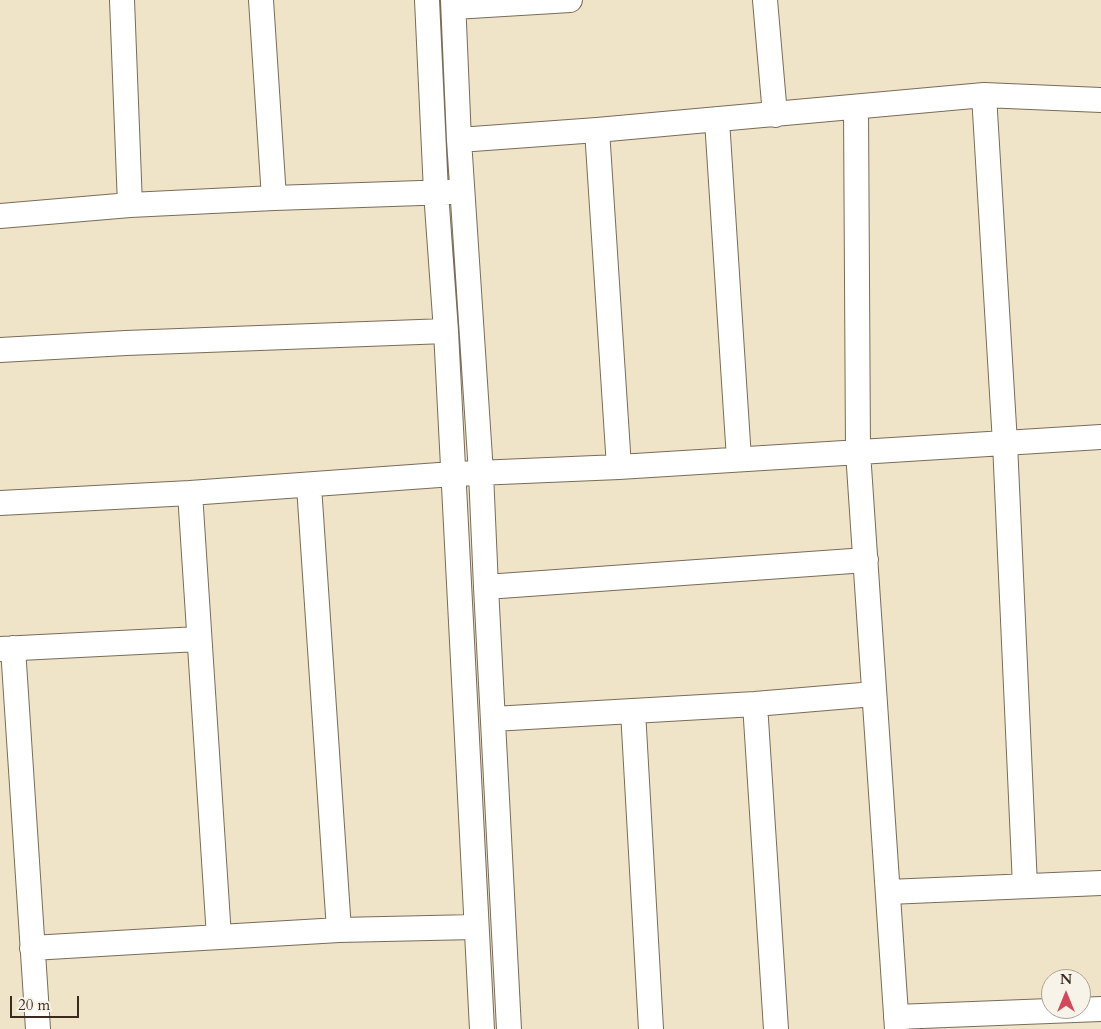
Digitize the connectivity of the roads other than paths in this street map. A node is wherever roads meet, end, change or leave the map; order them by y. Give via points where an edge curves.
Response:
1 (122, 0) edge
2 (261, 0) edge
3 (427, 0) edge
4 (570, 0) edge
5 (765, 0) edge
6 (453, 4) edge
7 (984, 95) junction
8 (1101, 100) edge
9 (856, 108) junction
10 (775, 115) junction
11 (717, 120) junction
12 (597, 130) junction
13 (459, 140) junction
14 (463, 191) junction
15 (436, 192) junction
16 (274, 198) junction
17 (130, 205) junction
18 (0, 216) edge
19 (446, 331) junction
20 (0, 350) edge
21 (1101, 437) edge
22 (1005, 443) junction
23 (858, 452) junction
24 (740, 459) junction
25 (619, 467) junction
26 (481, 473) junction
27 (453, 474) junction
28 (309, 486) junction
29 (190, 493) junction
30 (0, 503) edge
31 (866, 560) junction
32 (486, 587) junction
33 (199, 639) junction
34 (6, 648) edge
35 (874, 694) junction
36 (755, 704) junction
37 (633, 711) junction
38 (493, 719) junction
39 (1101, 883) edge
40 (1025, 886) junction
41 (888, 892) junction
42 (475, 927) junction
43 (339, 930) junction
44 (219, 937) junction
45 (32, 948) junction
46 (1101, 1009) edge
47 (896, 1023) edge
48 (38, 1029) edge
49 (482, 1029) edge
50 (509, 1029) edge
51 (651, 1029) edge
52 (776, 1029) edge

1 - 17 street
2 - 16 street
3 - 15 street
4 - 6 street
5 - 10 street
6 - 13 street
7 - 8 street
7 - 9 street
7 - 22 street
9 - 10 street
9 - 23 street
10 - 11 street
11 - 12 street
11 - 24 street
12 - 13 street
12 - 25 street
13 - 14 street
14 - 15 street
14 - 26 street
15 - 16 street
15 - 19 street
16 - 17 street
17 - 18 street
19 - 20 street
19 - 27 street
21 - 22 street
22 - 23 street
22 - 40 street
23 - 24 street
23 - 31 street
24 - 25 street
25 - 26 street
26 - 27 street
26 - 32 street
27 - 28 street
27 - 42 street
28 - 29 street
28 - 43 street
29 - 30 street
29 - 33 street
31 - 32 street
31 - 35 street
32 - 38 street
33 - 34 street
33 - 44 street
34 - 45 street
35 - 36 street
35 - 41 street
36 - 37 street
36 - 52 street
37 - 38 street
37 - 51 street
38 - 50 street
39 - 40 street
40 - 41 street
41 - 47 street
42 - 43 street
42 - 49 street
43 - 44 street
44 - 45 street
45 - 48 street
46 - 47 street

